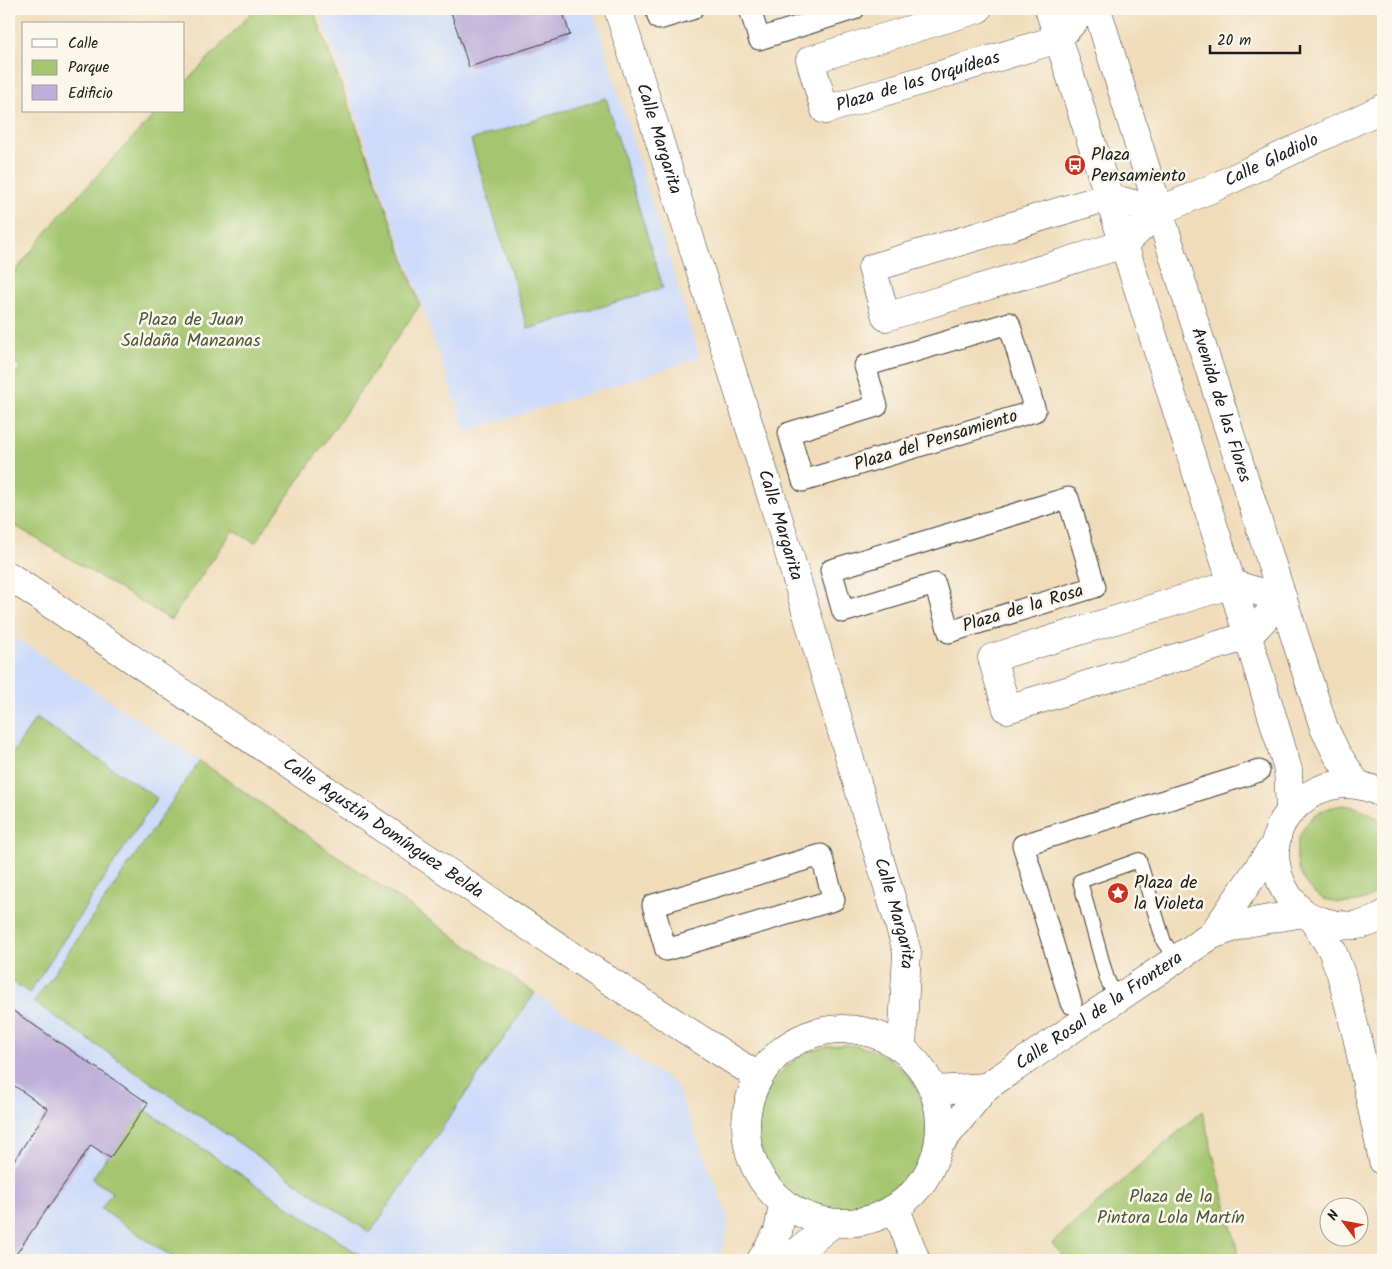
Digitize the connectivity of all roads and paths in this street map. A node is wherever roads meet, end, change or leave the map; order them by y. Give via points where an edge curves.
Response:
1 (618, 9) edge
2 (656, 9) edge
3 (692, 9) edge
4 (750, 9) edge
5 (854, 9) edge
6 (978, 9) edge
7 (1049, 9) edge
8 (1085, 9) edge
9 (1097, 9) edge
10 (1058, 39) junction
11 (1383, 108) edge
12 (1108, 197) junction
13 (1159, 211) junction
14 (1124, 244) junction
15 (803, 481) joint
16 (830, 570) joint
17 (9, 576) edge
18 (1232, 584) junction
19 (1283, 598) junction
20 (1248, 636) junction
21 (1259, 771) dead end
22 (1357, 784) junction
23 (1383, 794) edge
24 (1290, 810) junction
25 (1275, 844) junction
26 (1308, 915) junction
27 (1383, 915) edge
28 (1212, 935) junction
29 (666, 950) joint
30 (1176, 959) junction
31 (1116, 998) junction
32 (1071, 1003) dead end
33 (902, 1048) junction
34 (759, 1077) junction
35 (986, 1087) junction
36 (934, 1090) junction
37 (939, 1145) junction
38 (1383, 1161) edge
39 (783, 1205) junction
40 (896, 1209) junction
41 (832, 1224) junction
42 (760, 1260) edge
43 (787, 1260) edge
44 (916, 1260) edge

1 - 33 street, Calle Margarita via 782,530 904,941 907,952
2 - 3 street via 659,19
4 - 5 street via 759,39
6 - 10 street, Plaza de las Orquídeas via 810,60 825,110
7 - 10 street
8 - 10 street
9 - 13 street, Avenida de las Flores
10 - 12 street
11 - 13 street, Calle Gladiolo
12 - 13 street
12 - 14 street
12 - 14 street via 872,268 886,317
13 - 14 street
13 - 19 street, Avenida de las Flores
14 - 18 street
15 - 15 street, Plaza del Pensamiento via 1035,411 1009,323 865,366 877,406 789,433
16 - 16 street, Plaza de la Rosa via 843,612 935,584 949,632 1095,587 1068,498
17 - 34 street, Calle Agustín Domínguez Belda via 599,974
18 - 19 street
18 - 20 street
18 - 20 street via 992,658 999,683 1007,709
19 - 20 street
19 - 22 street, Avenida de las Flores via 1324,728
20 - 24 street via 1288,770
21 - 32 street via 1023,845
22 - 23 street
22 - 24 street via 1324,788 1309,794
24 - 25 street
25 - 26 street via 1276,870 1286,894
25 - 28 street, Calle Rosal de la Frontera
26 - 27 street via 1333,925 1357,925
26 - 28 street, Calle Rosal de la Frontera via 1246,923
26 - 38 street via 1332,950 1341,974
28 - 30 street, Calle Rosal de la Frontera
29 - 29 street via 653,905 820,855 834,900
30 - 31 street, Calle Rosal de la Frontera
30 - 31 lane via 1164,942 1139,860 1080,881
31 - 35 street, Calle Rosal de la Frontera
33 - 34 street via 872,1033 848,1028 830,1029 814,1033 784,1049
33 - 36 street via 921,1067
34 - 39 street via 748,1103 745,1131 750,1159 764,1184
35 - 36 street
35 - 37 street, Calle Rosal de la Frontera
36 - 37 street via 940,1116
37 - 40 street via 931,1170 916,1191
39 - 41 street via 806,1218
39 - 42 street via 778,1232
40 - 41 street via 866,1222
40 - 44 street
41 - 43 street

